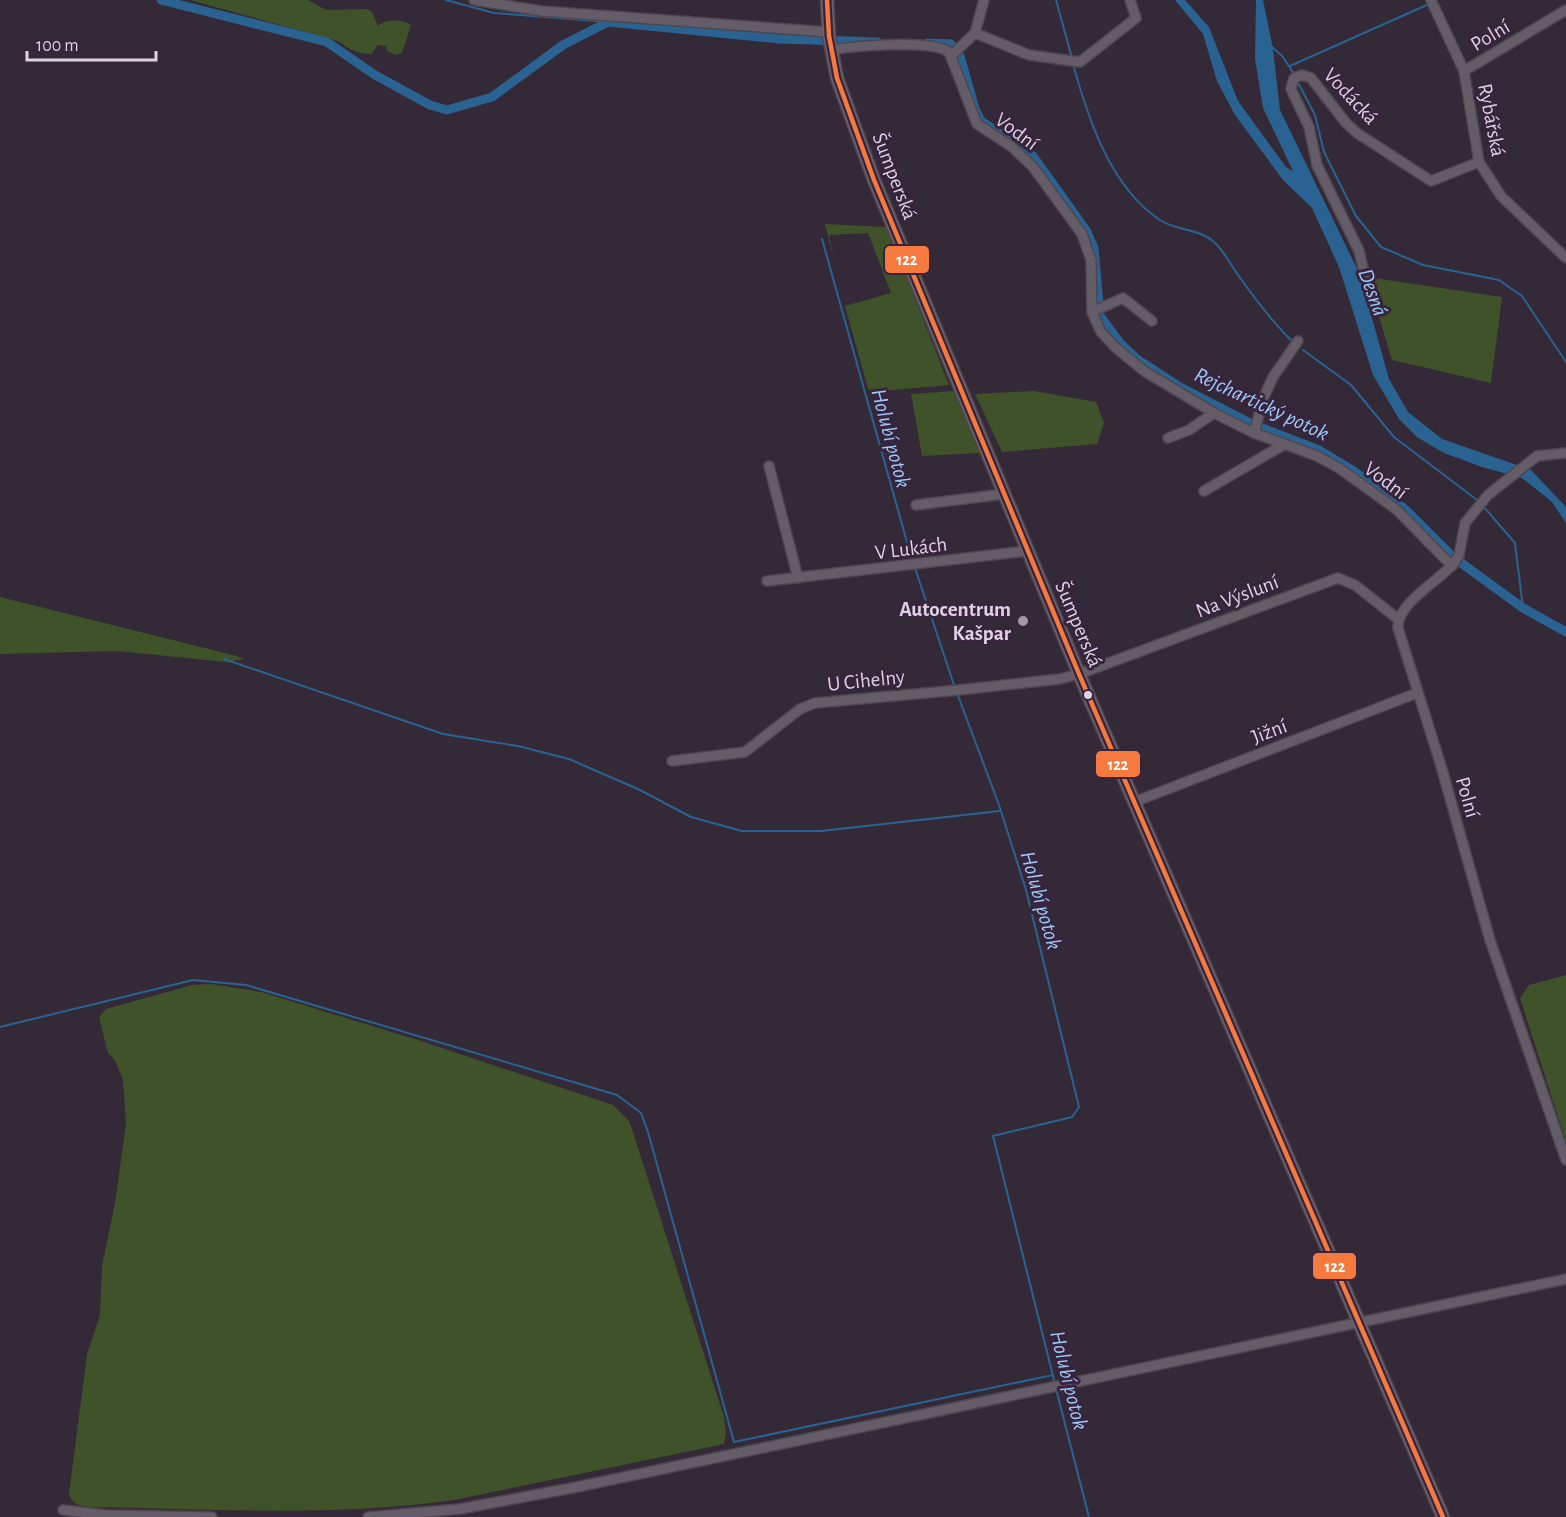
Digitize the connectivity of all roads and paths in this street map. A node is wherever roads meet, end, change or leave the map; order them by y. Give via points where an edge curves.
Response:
1 (474, 0) edge
2 (827, 0) edge
3 (984, 0) edge
4 (1130, 0) edge
5 (1431, 0) edge
6 (1566, 10) edge
7 (975, 33) junction
8 (830, 41) junction
9 (956, 51) junction
10 (1464, 71) junction
11 (1479, 162) junction
12 (1566, 258) edge
13 (1366, 281) dead end
14 (1097, 310) junction
15 (1152, 321) dead end
16 (1298, 341) dead end
17 (1214, 413) junction
18 (1255, 432) junction
19 (1168, 438) dead end
20 (1285, 444) junction
21 (1566, 453) edge
22 (769, 466) dead end
23 (1204, 491) dead end
24 (1004, 494) junction
25 (916, 505) dead end
26 (1027, 551) junction
27 (1455, 561) junction
28 (798, 578) junction
29 (767, 581) dead end
30 (1398, 619) junction
31 (1079, 674) junction
32 (1417, 693) junction
33 (672, 762) dead end
34 (1134, 802) junction
35 (1566, 1160) edge
36 (1566, 1279) edge
37 (1359, 1323) junction
38 (63, 1510) dead end
39 (212, 1517) edge
40 (368, 1517) edge
41 (1443, 1517) edge

1 - 8 street via 541,11
2 - 8 main road, Šumperská
3 - 7 street
4 - 7 street via 1136,18 1084,59 1074,62 1029,55
5 - 10 street, Rybářská
6 - 10 street, Polní
7 - 9 street
8 - 9 street
8 - 24 main road, Šumperská via 837,78 874,180
9 - 14 street, Vodní via 970,112 977,123 1023,156 1082,234 1091,260
10 - 11 street, Rybářská
11 - 12 street, Rybářská via 1501,196
11 - 13 street, Vodácká via 1438,180 1426,178 1357,133 1311,78 1296,77 1291,89 1306,117 1317,165 1359,251
14 - 15 street via 1123,298
14 - 17 street, Vodní via 1101,332 1128,360
16 - 18 street via 1273,377
17 - 18 street, Vodní
17 - 19 street via 1195,427
18 - 20 street, Vodní
20 - 23 street
20 - 27 street, Vodní via 1317,456 1368,488
21 - 27 street via 1545,453 1528,460 1479,503 1464,523
22 - 28 street
24 - 25 street
24 - 26 main road, Šumperská
26 - 28 street, V Lukách
26 - 31 main road, Šumperská
27 - 30 street
28 - 29 street, V Lukách
30 - 31 street, Na Výsluní via 1355,585 1338,578
30 - 32 street, Polní
31 - 33 street, U Cihelny via 954,691 814,703 800,709 745,752
31 - 34 main road, Šumperská
32 - 34 street, Jižní
32 - 35 street, Polní via 1490,940
34 - 37 main road, Šumperská
36 - 37 street
37 - 40 street via 565,1489 460,1509
37 - 41 main road, Šumperská
38 - 39 street

